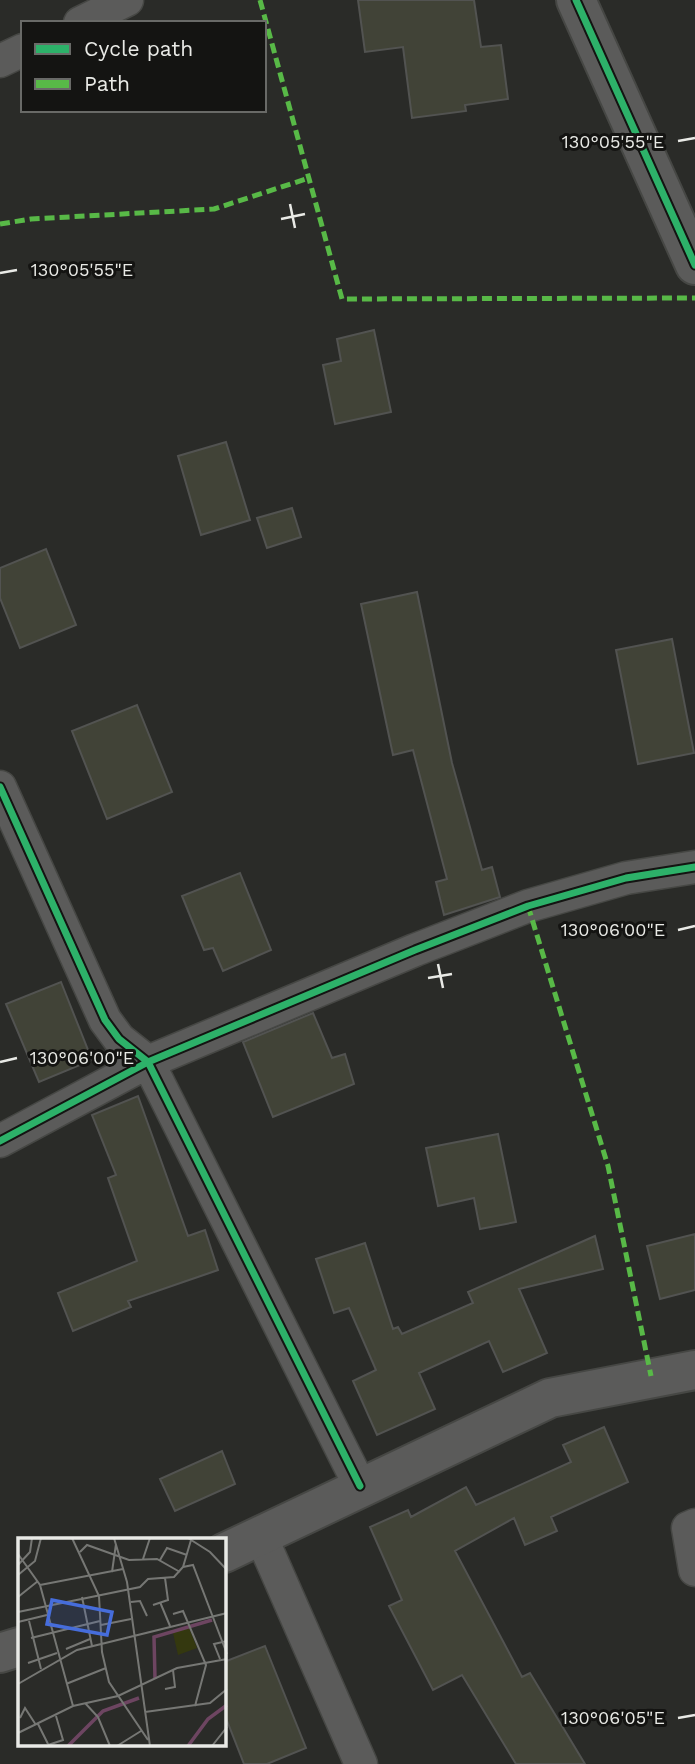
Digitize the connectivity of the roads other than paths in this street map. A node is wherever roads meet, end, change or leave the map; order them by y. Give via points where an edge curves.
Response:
1 (127, 0) edge
2 (576, 0) edge
3 (84, 21) edge
4 (21, 51) edge
5 (0, 61) edge
6 (695, 265) edge
7 (0, 787) edge
8 (695, 867) edge
9 (148, 1062) junction
10 (0, 1141) edge
11 (695, 1370) edge
12 (360, 1486) junction
13 (695, 1525) edge
14 (260, 1534) junction
15 (226, 1552) edge
16 (695, 1570) edge
17 (18, 1647) edge
18 (0, 1653) edge
19 (361, 1764) edge

1 - 3 street
2 - 6 street
4 - 5 street
7 - 9 street via 105,1020 119,1039
8 - 9 street via 626,878 528,906
9 - 10 street
9 - 12 street
11 - 12 street via 550,1398
12 - 14 street
13 - 16 street via 688,1528
14 - 15 street
14 - 19 street
17 - 18 street

